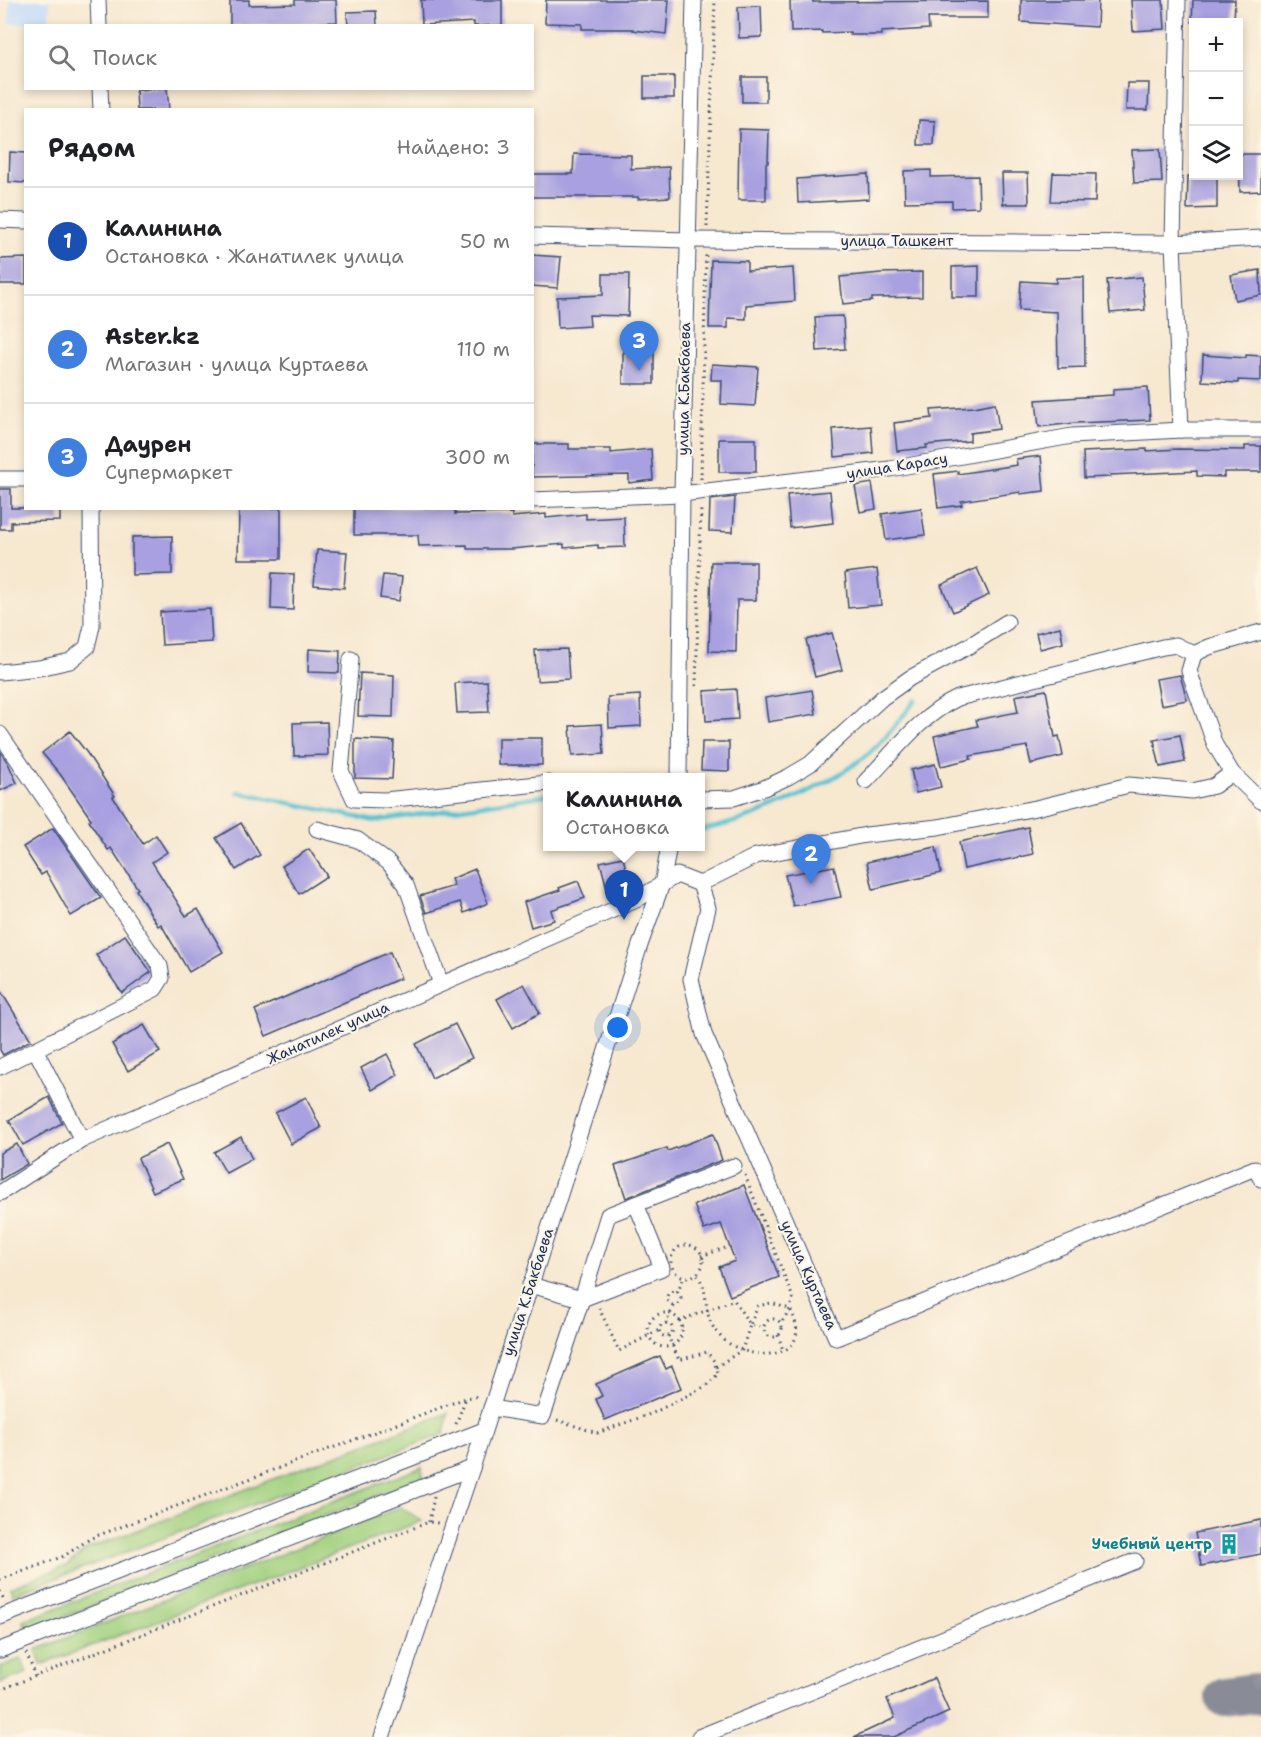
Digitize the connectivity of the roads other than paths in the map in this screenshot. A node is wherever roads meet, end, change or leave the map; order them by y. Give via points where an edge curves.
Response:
1 (98, 0) edge
2 (694, 0) edge
3 (1178, 0) edge
4 (99, 24) edge
5 (100, 90) edge
6 (101, 108) edge
7 (0, 220) edge
8 (24, 221) edge
9 (534, 236) edge
10 (1261, 238) edge
11 (688, 240) junction
12 (1173, 243) junction
13 (1181, 430) junction
14 (1261, 430) edge
15 (0, 479) edge
16 (24, 479) edge
17 (682, 494) junction
18 (534, 500) edge
19 (91, 510) edge
20 (1007, 622) dead end
21 (1261, 632) edge
22 (1194, 654) junction
23 (351, 659) dead end
24 (0, 672) edge
25 (0, 734) edge
26 (679, 773) edge
27 (1232, 773) junction
28 (867, 781) dead end
29 (543, 784) edge
30 (705, 799) edge
31 (1261, 801) edge
32 (317, 829) dead end
33 (668, 851) edge
34 (662, 884) junction
35 (700, 884) junction
36 (441, 984) junction
37 (36, 1051) junction
38 (0, 1068) edge
39 (82, 1140) junction
40 (734, 1166) road end
41 (1261, 1179) edge
42 (0, 1193) edge
43 (636, 1204) junction
44 (530, 1284) junction
45 (588, 1297) junction
46 (491, 1408) junction
47 (484, 1431) junction
48 (472, 1468) junction
49 (1135, 1561) dead end
50 (0, 1617) edge
51 (0, 1650) edge
52 (382, 1737) edge
53 (699, 1737) edge

1 - 4 street
2 - 11 street, улица К.Бакбаева
3 - 12 street
5 - 6 street
7 - 8 street
9 - 11 street, улица Ташкент
10 - 12 street, улица Ташкент
11 - 12 street, улица Ташкент
11 - 17 street, улица К.Бакбаева
12 - 13 street
13 - 14 street, улица Карасу
13 - 17 street, улица Карасу via 1072,436 890,469
15 - 16 street
17 - 18 street, улица Карасу
17 - 26 street, улица К.Бакбаева
19 - 24 street via 92,626 87,648 70,661
20 - 30 street via 891,691 810,764 788,777 734,798
21 - 22 street
22 - 27 street via 1189,671 1215,745
22 - 28 street via 1176,645 958,698 939,707 919,724
23 - 29 street via 341,771 354,799 385,800
25 - 37 street via 160,966 162,978 155,989
27 - 31 street
27 - 35 street via 1214,786 1192,791 1129,785 1036,808 756,856
32 - 36 street via 358,840 389,863 406,885
33 - 34 street, улица К.Бакбаева
34 - 35 street via 677,875
34 - 36 street, Жанатилек улица via 636,900
34 - 44 street, улица К.Бакбаева
35 - 41 street, улица Куртаева via 708,908 691,979 704,1034 836,1338 1255,1168
36 - 39 street, Жанатилек улица
37 - 38 street
37 - 39 street
39 - 42 street, Жанатилек улица
40 - 43 street
43 - 45 street via 608,1215
43 - 45 street via 662,1268
44 - 45 street
44 - 46 street, улица К.Бакбаева
45 - 46 street via 543,1416
46 - 47 street, улица К.Бакбаева
47 - 48 street, улица К.Бакбаева
47 - 50 street
48 - 51 street
48 - 52 street, улица К.Бакбаева
49 - 53 street

